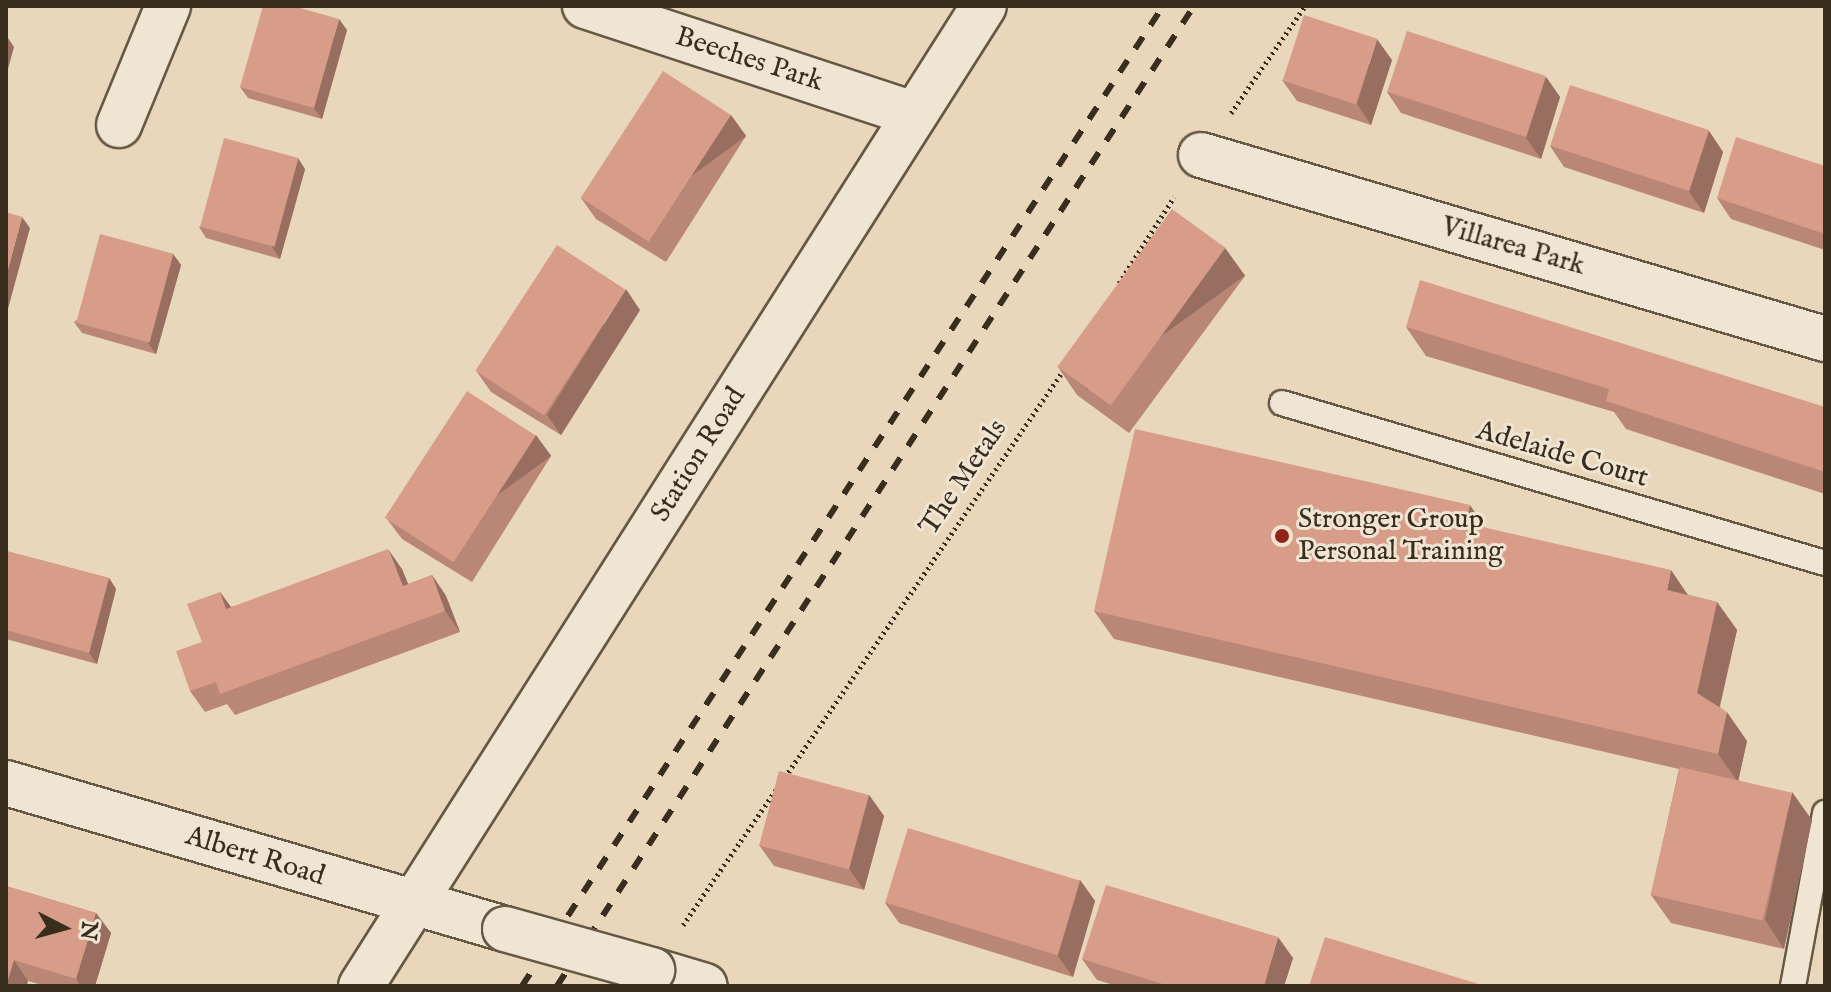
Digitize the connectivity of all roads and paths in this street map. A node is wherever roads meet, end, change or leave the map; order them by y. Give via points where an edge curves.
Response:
1 (168, 6) edge
2 (585, 6) edge
3 (984, 6) edge
4 (1305, 6) edge
5 (913, 114) junction
6 (119, 125) dead end
7 (1201, 155) junction
8 (1117, 286) edge
9 (1825, 339) edge
10 (1066, 365) edge
11 (1282, 403) dead end
12 (1825, 563) edge
13 (6, 783) edge
14 (1825, 813) edge
15 (415, 905) junction
16 (684, 981) edge
17 (361, 986) edge
18 (1793, 986) edge

1 - 6 street
2 - 5 street, Beeches Park
3 - 5 street, Station Road
4 - 7 path
5 - 15 street, Station Road
7 - 8 path
7 - 9 street, Villarea Park
10 - 16 path, The Metals
11 - 12 lane, Adelaide Court
13 - 15 street, Albert Road
14 - 18 lane
15 - 16 street, Albert Road, bridge
15 - 17 street, Station Road

